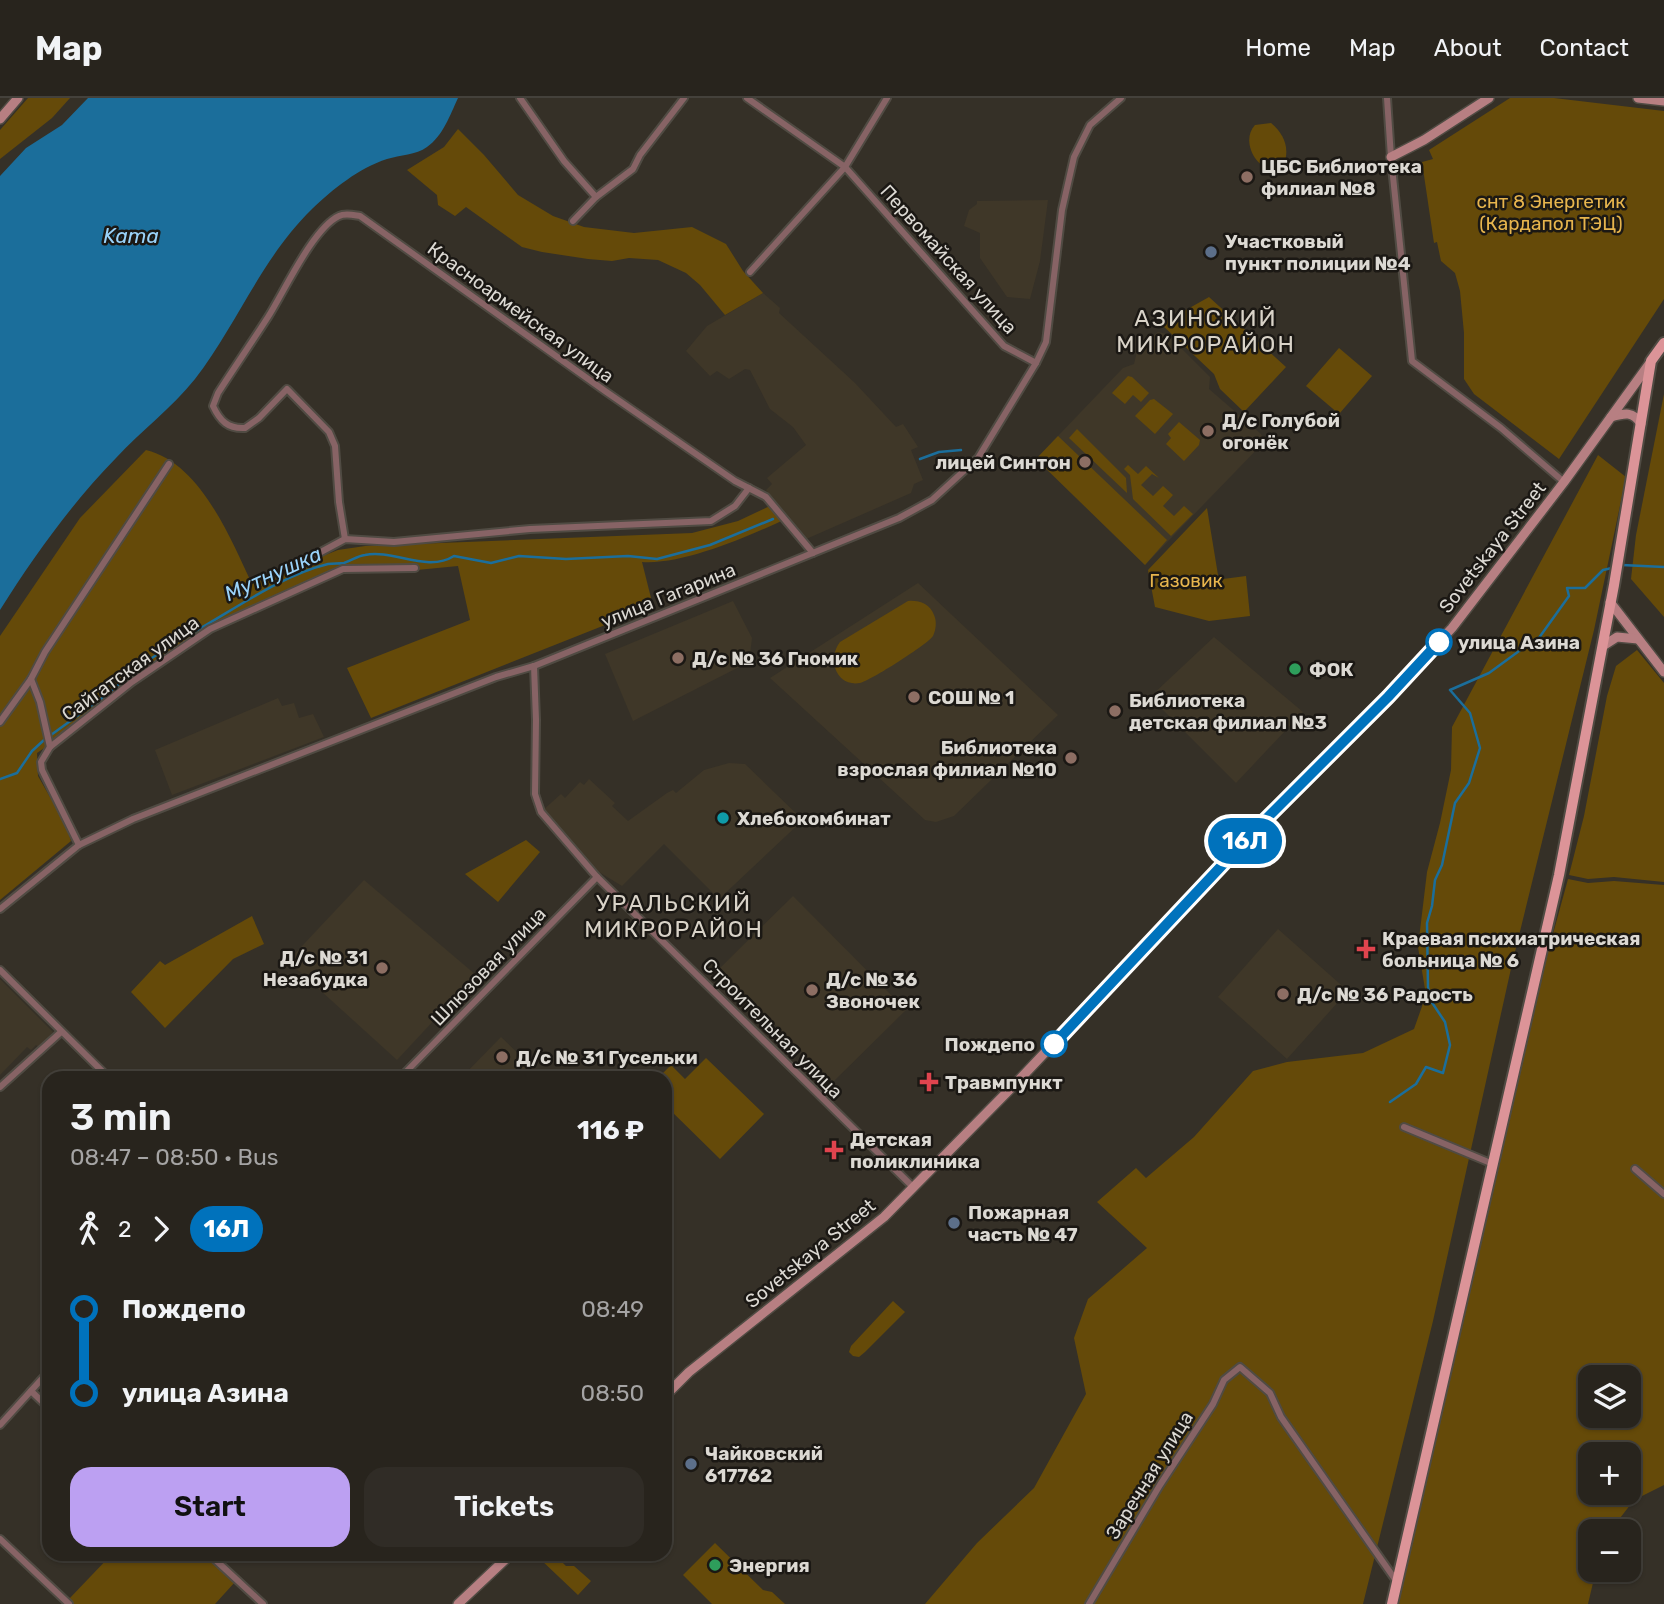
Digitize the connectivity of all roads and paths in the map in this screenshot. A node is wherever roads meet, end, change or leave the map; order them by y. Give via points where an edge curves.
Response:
1 (18, 98) edge
2 (520, 98) edge
3 (684, 98) edge
4 (747, 98) edge
5 (887, 98) edge
6 (1121, 98) edge
7 (1387, 98) edge
8 (1489, 98) edge
9 (1639, 98) edge
10 (1664, 101) edge
11 (0, 119) edge
12 (1391, 157) junction
13 (845, 167) junction
14 (596, 197) junction
15 (573, 221) dead end
16 (750, 272) dead end
17 (1664, 343) edge
18 (1651, 361) junction
19 (1036, 363) junction
20 (1611, 416) junction
21 (1641, 424) junction
22 (169, 464) dead end
23 (1564, 482) junction
24 (749, 488) junction
25 (345, 539) junction
26 (813, 553) junction
27 (306, 560) dead end
28 (415, 568) dead end
29 (1611, 602) junction
30 (1638, 639) junction
31 (1602, 646) junction
32 (534, 666) junction
33 (1664, 672) edge
34 (31, 679) junction
35 (0, 722) edge
36 (50, 747) junction
37 (79, 845) junction
38 (597, 877) junction
39 (0, 909) edge
40 (0, 970) edge
41 (61, 1032) junction
42 (102, 1071) edge
43 (407, 1071) edge
44 (0, 1087) edge
45 (1404, 1127) dead end
46 (1493, 1164) junction
47 (1635, 1169) dead end
48 (913, 1188) junction
49 (1664, 1194) edge
50 (42, 1379) edge
51 (672, 1389) edge
52 (31, 1391) junction
53 (42, 1401) edge
54 (0, 1425) edge
55 (0, 1539) edge
56 (217, 1561) edge
57 (504, 1561) edge
58 (1397, 1583) junction
59 (69, 1604) edge
60 (263, 1604) edge
61 (458, 1604) edge
62 (1089, 1604) edge
63 (1392, 1604) edge

1 - 11 main road
2 - 14 street via 564,162
3 - 14 street via 633,169
4 - 13 street, Первомайская улица
5 - 13 street
6 - 19 street, улица Гагарина via 1090,125 1074,157 1062,210 1046,342
7 - 12 street
8 - 12 main road
9 - 10 main road
12 - 23 street via 1412,361
13 - 16 street
13 - 19 street, Первомайская улица via 1004,346
14 - 15 street
17 - 18 main road, Sovetskaya Street
18 - 20 main road, Sovetskaya Street
18 - 21 main road
19 - 26 street, улица Гагарина via 978,458 932,500
20 - 21 main road via 1630,414
20 - 23 main road, Sovetskaya Street
21 - 29 main road
22 - 34 street
23 - 48 main road, Sovetskaya Street via 1452,628
24 - 25 street via 735,506 711,521 530,529 394,542
24 - 25 street, Красноармейская улица via 525,336 360,216 349,214 338,216 308,248 213,406 229,426 245,428 287,390 329,432 335,446
24 - 26 street via 766,496
25 - 27 street
26 - 32 street, улица Гагарина
28 - 36 street, Сайгатская улица via 343,569 210,629 132,682
29 - 30 main road
29 - 31 main road
30 - 31 main road via 1617,637
30 - 33 main road
31 - 46 main road via 1546,938
32 - 37 street, улица Гагарина via 133,819
32 - 38 street, Строительная улица via 535,794 541,812
34 - 35 street
34 - 36 street
36 - 37 street via 41,762 42,770
37 - 39 street, улица Гагарина
38 - 43 street, Шлюзовая улица
38 - 48 street, Строительная улица
40 - 41 street
41 - 42 street
41 - 44 street
45 - 46 street
46 - 58 main road
47 - 49 street
48 - 51 main road, Sovetskaya Street via 872,1227
50 - 52 street
52 - 53 street
52 - 54 street
55 - 59 street
56 - 60 street
57 - 61 main road
58 - 62 street, Заречная улица via 1270,1393 1241,1367 1224,1380
58 - 63 main road

